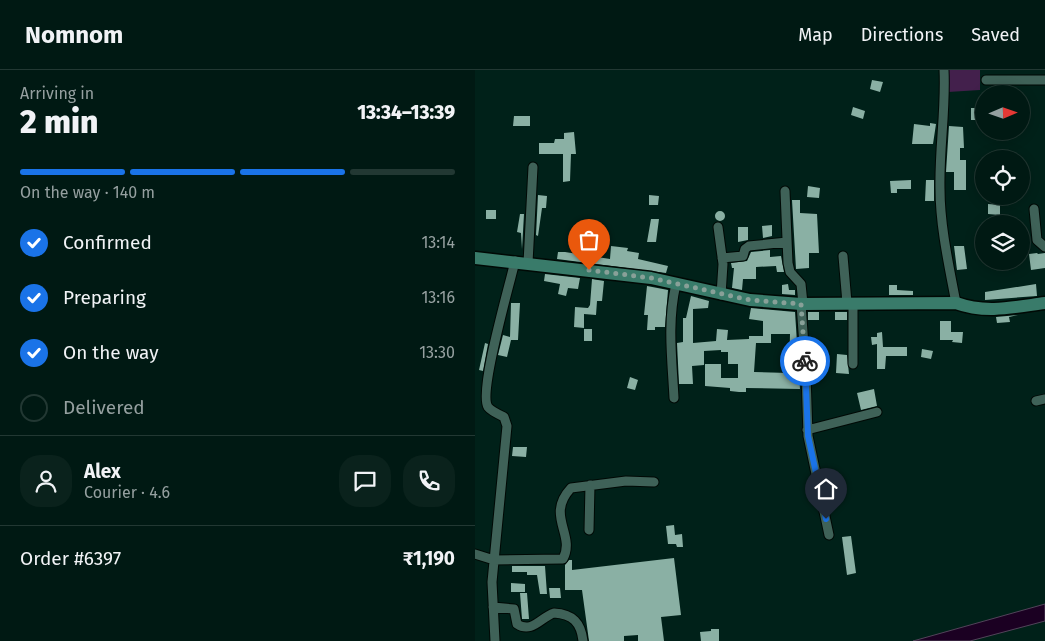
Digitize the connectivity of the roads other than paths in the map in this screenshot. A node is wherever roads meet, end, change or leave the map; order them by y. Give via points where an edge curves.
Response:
1 (944, 70) edge
2 (986, 80) dead end
3 (1045, 80) edge
4 (533, 167) dead end
5 (785, 191) dead end
6 (1034, 209) dead end
7 (718, 227) dead end
8 (787, 242) junction
9 (1045, 247) edge
10 (843, 256) dead end
11 (475, 258) edge
12 (722, 258) junction
13 (515, 261) junction
14 (528, 263) junction
15 (675, 284) junction
16 (721, 295) junction
17 (850, 303) junction
18 (956, 303) junction
19 (1045, 303) edge
20 (802, 304) junction
21 (853, 364) dead end
22 (674, 398) dead end
23 (877, 412) dead end
24 (807, 430) junction
25 (654, 482) dead end
26 (590, 485) junction
27 (589, 530) dead end
28 (829, 535) dead end
29 (475, 554) edge
30 (494, 560) junction
31 (493, 607) junction
32 (495, 641) edge
33 (583, 641) edge

1 - 18 street via 946,98 940,145 940,192
2 - 3 street
4 - 14 street
5 - 8 street
6 - 9 street via 1037,240
7 - 12 street
8 - 12 street via 749,246 743,256
8 - 20 street via 790,272 800,281
10 - 17 street
11 - 13 street
12 - 16 street
13 - 14 street
13 - 30 street via 488,371 486,401 489,408 505,418 507,426
14 - 15 street
15 - 16 street
15 - 22 street via 669,333
16 - 20 street
17 - 18 street
17 - 20 street
17 - 21 street
18 - 19 street via 971,308 1000,310
20 - 24 street
23 - 24 street
24 - 28 street
25 - 26 street
26 - 27 street
26 - 30 street via 571,488 562,504 560,518 567,548 563,559
29 - 30 street
30 - 31 street
31 - 32 street
31 - 33 street via 514,609 517,624 525,627 535,625 554,613 570,617 580,626

